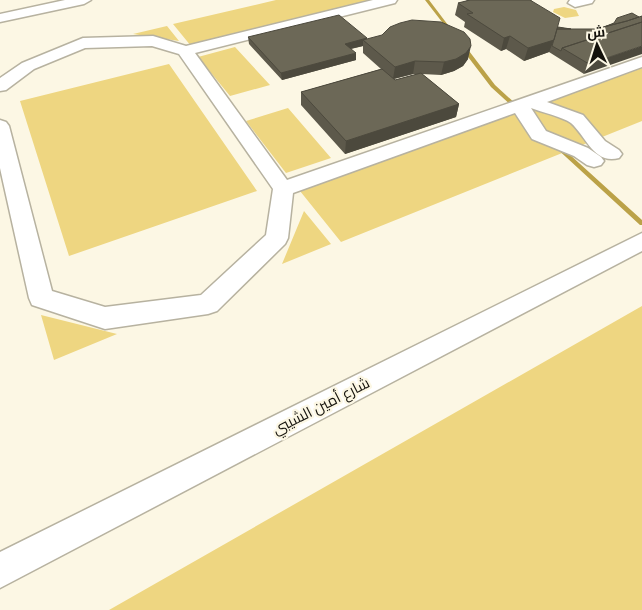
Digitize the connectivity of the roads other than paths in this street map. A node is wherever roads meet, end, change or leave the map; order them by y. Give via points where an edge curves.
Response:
1 (19, 0) edge
2 (84, 0) edge
3 (378, 1) edge
4 (0, 4) edge
5 (0, 18) edge
6 (185, 51) junction
7 (642, 62) edge
8 (0, 86) edge
9 (525, 104) junction
10 (0, 126) edge
11 (612, 154) dead end
12 (594, 162) dead end
13 (283, 189) junction
14 (642, 241) edge
15 (0, 571) edge

1 - 4 street
2 - 5 street
3 - 6 street
6 - 8 street via 153,40 83,43 28,66
6 - 13 street
7 - 9 street
9 - 11 street via 577,119 598,145
9 - 12 street via 538,135 581,152
9 - 13 street
10 - 13 street via 42,298 105,318 208,304 277,238
14 - 15 street, شارع أمين الشيبي

